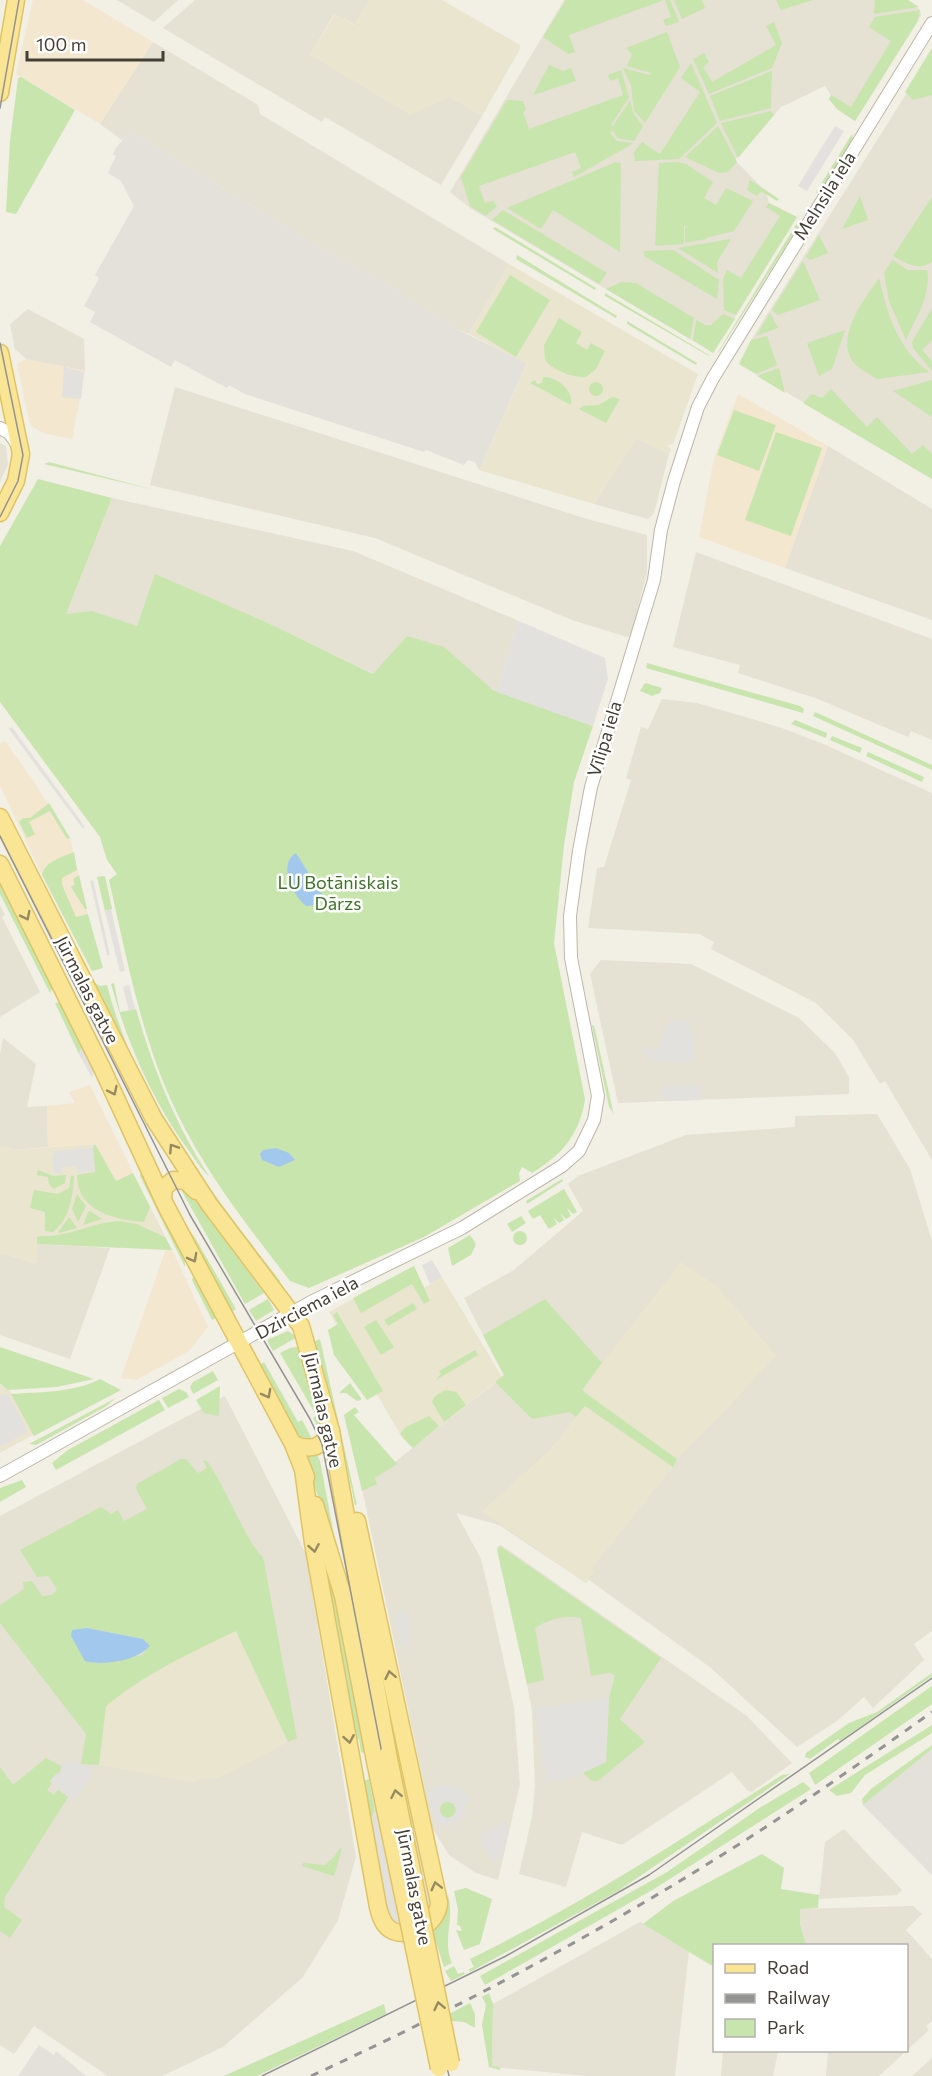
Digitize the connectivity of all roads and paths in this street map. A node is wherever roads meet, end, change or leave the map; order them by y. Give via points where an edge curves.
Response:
1 (16, 0) edge
2 (932, 23) edge
3 (0, 93) edge
4 (0, 353) edge
5 (718, 369) joint
6 (0, 428) edge
7 (20, 447) junction
8 (0, 513) edge
9 (0, 817) edge
10 (0, 864) edge
11 (594, 1120) joint
12 (163, 1198) junction
13 (209, 1204) junction
14 (292, 1314) junction
15 (240, 1344) junction
16 (331, 1431) junction
17 (293, 1444) junction
18 (303, 1469) junction
19 (338, 1472) junction
20 (0, 1476) edge
21 (381, 1757) junction
22 (446, 2071) edge

1 - 3 main road
2 - 5 street, Melnsila iela
4 - 7 main road
5 - 11 street, Vīlipa iela via 698,407 674,481 661,530 654,580 591,787 579,851 570,916 571,951 596,1079 598,1103
6 - 7 street
7 - 8 main road via 19,471
13 -> 9 main road, Jūrmalas gatve via 146,1106
10 -> 12 main road, Jūrmalas gatve
11 - 14 street, Dzirciema iela via 579,1151 562,1166 462,1228
12 - 13 main road via 169,1182 180,1179
12 -> 15 main road, Jūrmalas gatve
13 - 14 main road, Jūrmalas gatve
14 - 15 street, Dzirciema iela
14 - 16 main road, Jūrmalas gatve via 307,1342
15 -> 17 main road, Jūrmalas gatve
15 - 20 street, Dzirciema iela
16 - 17 main road via 325,1442 315,1448
16 - 19 main road, Jūrmalas gatve
17 - 18 main road, Jūrmalas gatve
18 -> 19 main road via 378,1907 386,1926 392,1931 405,1931 432,1922 440,1902 359,1528 344,1475
18 - 21 main road, Jūrmalas gatve via 343,1596
19 - 21 main road, Jūrmalas gatve
21 - 22 main road, Jūrmalas gatve, bridge

